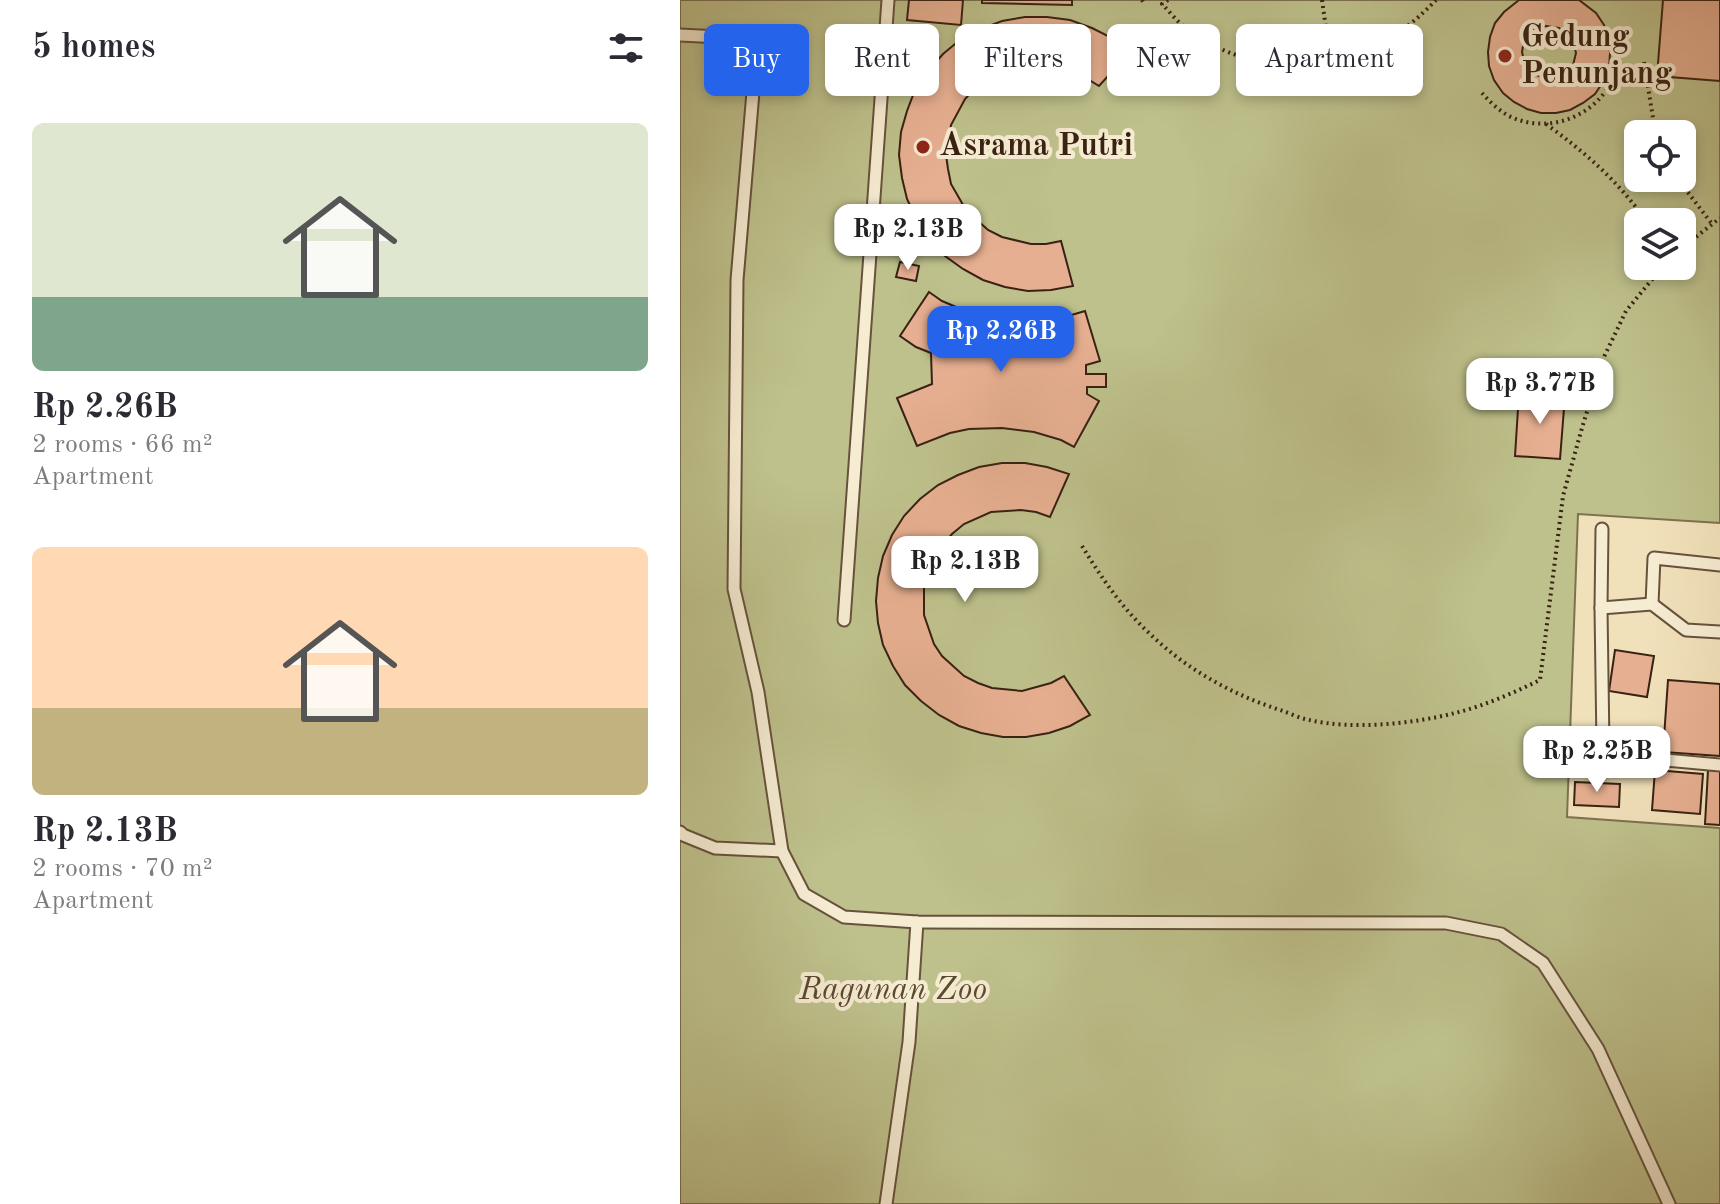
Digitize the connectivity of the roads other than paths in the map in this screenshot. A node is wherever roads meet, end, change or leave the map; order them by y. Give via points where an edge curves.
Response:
1 (888, 0) edge
2 (680, 35) edge
3 (1602, 529) dead end
4 (1720, 565) edge
5 (1652, 604) junction
6 (1601, 608) junction
7 (844, 620) dead end
8 (1720, 632) edge
9 (1720, 765) edge
10 (680, 832) edge
11 (782, 851) junction
12 (917, 922) junction
13 (886, 1204) edge
14 (1669, 1204) edge

1 - 7 lane
2 - 11 lane via 720,37 748,61 753,92 737,280 734,589 758,692
3 - 6 lane
4 - 5 lane via 1654,558
5 - 6 lane
5 - 8 lane via 1686,630
6 - 9 lane via 1606,752
10 - 11 lane via 715,848
11 - 12 lane via 804,894 844,917
12 - 13 lane via 909,1042
12 - 14 lane via 1446,923 1501,934 1543,963 1598,1049

